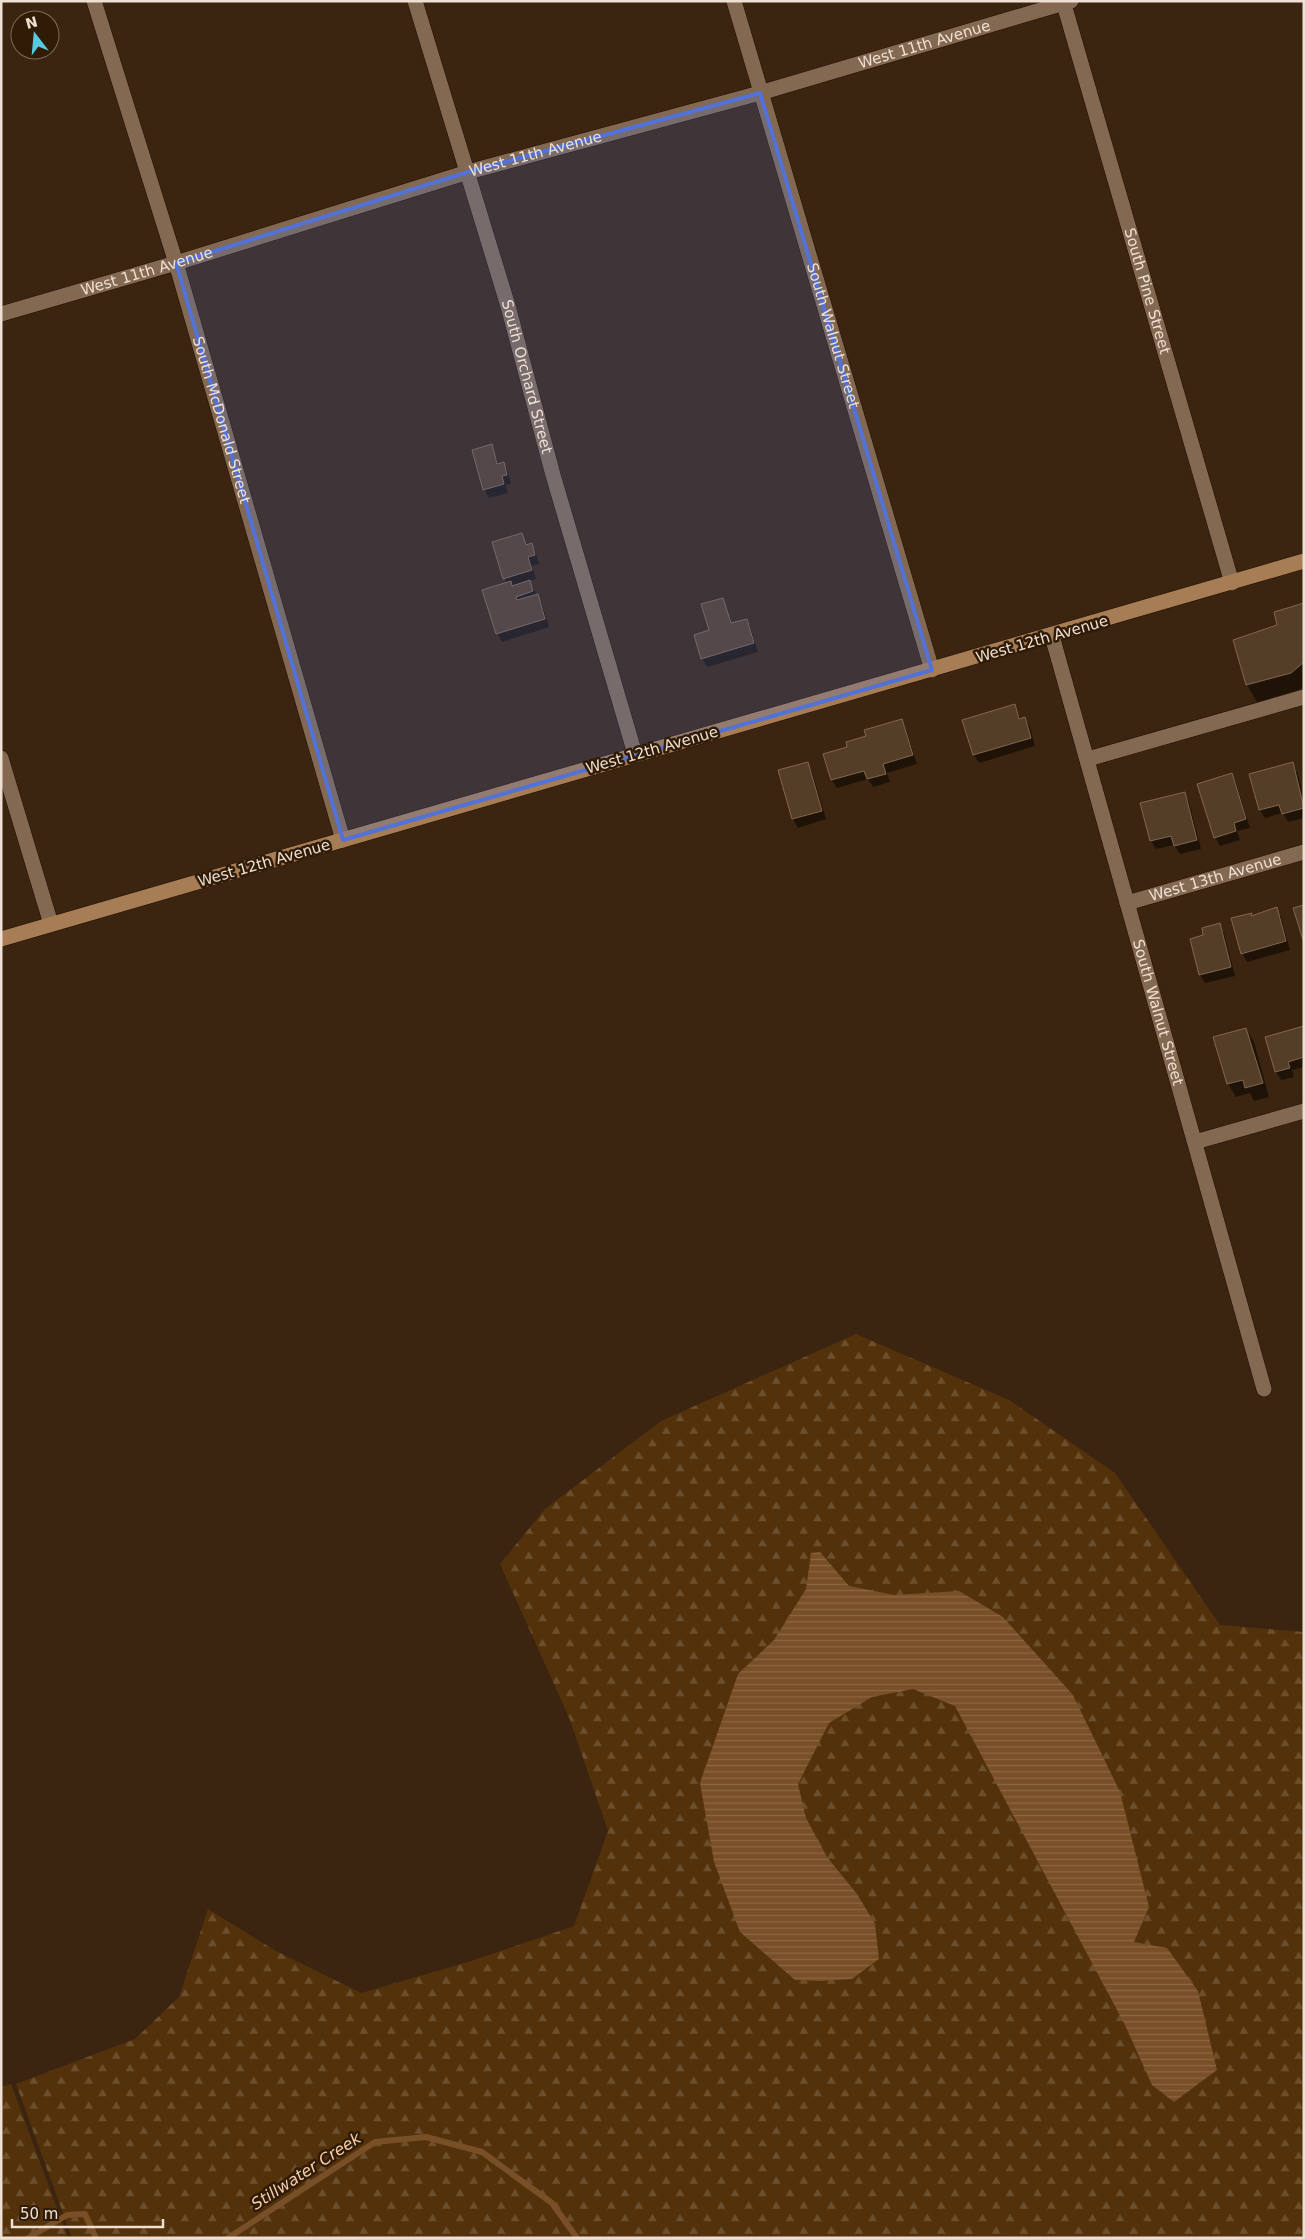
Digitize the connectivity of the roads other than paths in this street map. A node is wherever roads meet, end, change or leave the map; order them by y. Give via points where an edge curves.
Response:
1 (94, 1) edge
2 (415, 1) edge
3 (734, 1) edge
4 (1066, 2) edge
5 (760, 93) junction
6 (468, 172) junction
7 (176, 263) junction
8 (1, 314) edge
9 (1304, 562) edge
10 (1232, 582) junction
11 (1052, 636) junction
12 (932, 670) junction
13 (1304, 697) edge
14 (636, 754) junction
15 (1, 758) edge
16 (1088, 760) junction
17 (343, 840) junction
18 (1304, 852) edge
19 (1127, 903) junction
20 (51, 924) junction
21 (1, 939) edge
22 (1304, 1112) edge
23 (1195, 1142) junction
24 (1264, 1389) dead end

1 - 7 street, South McDonald Street
2 - 6 street, South Orchard Street
3 - 5 street, South Walnut Street
4 - 5 street, West 11th Avenue
4 - 10 street, South Pine Street
5 - 6 street, West 11th Avenue
5 - 12 street, South Walnut Street
6 - 7 street, West 11th Avenue
6 - 14 street, South Orchard Street
7 - 8 street, West 11th Avenue
7 - 17 street, South McDonald Street
9 - 10 main road, West 12th Avenue
10 - 11 main road, West 12th Avenue
11 - 12 main road, West 12th Avenue
11 - 16 street, South Walnut Street
12 - 14 main road, West 12th Avenue
13 - 16 street
14 - 17 main road, West 12th Avenue
15 - 20 street
16 - 19 street, South Walnut Street
17 - 20 main road, West 12th Avenue
18 - 19 street, West 13th Avenue
19 - 23 street, South Walnut Street
20 - 21 main road, West 12th Avenue
22 - 23 street
23 - 24 street, South Walnut Street

